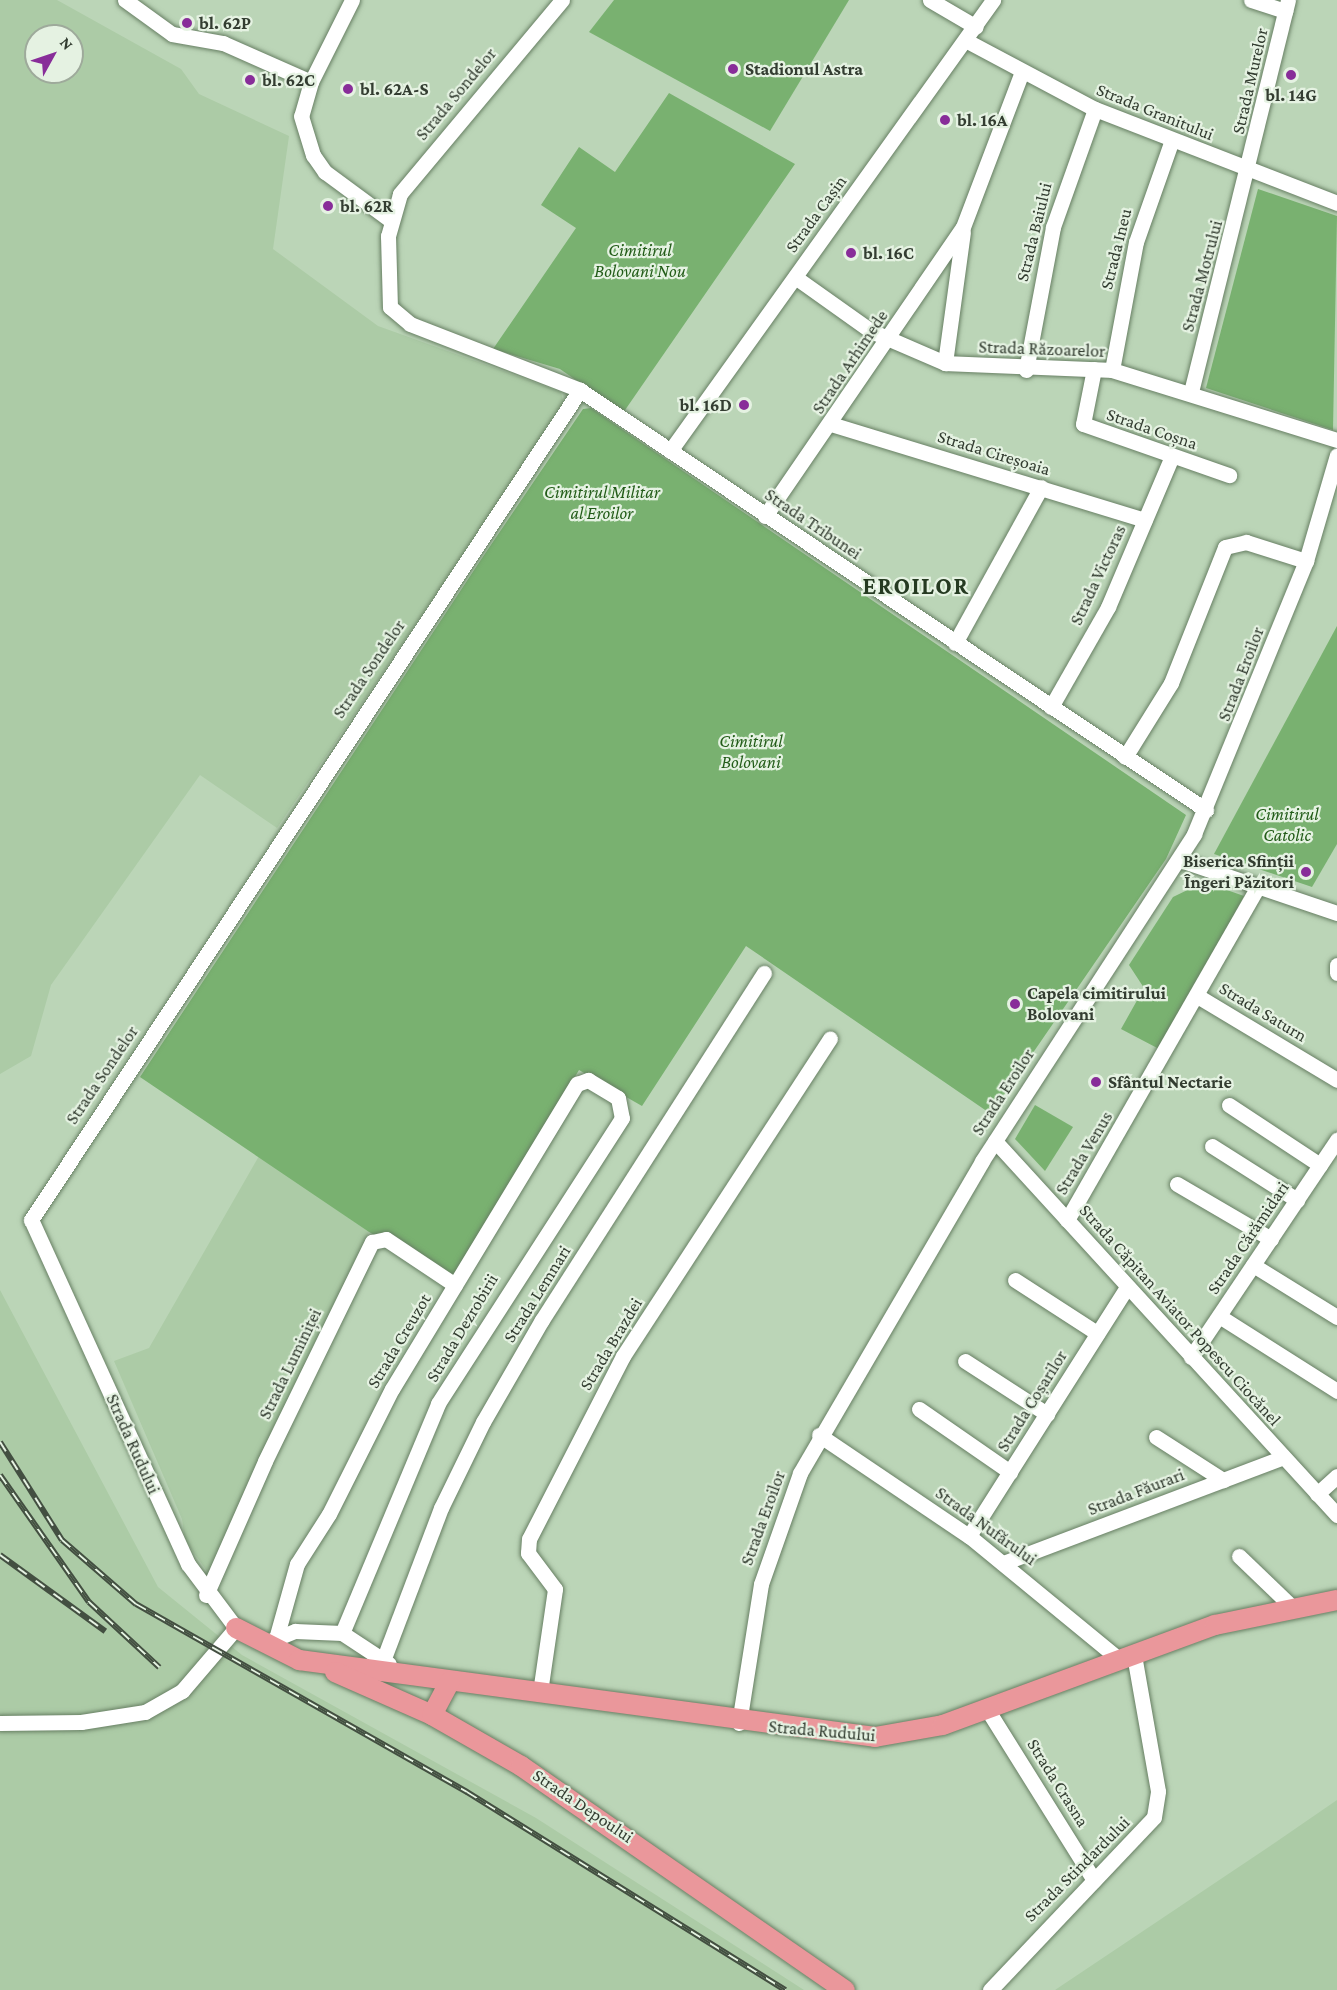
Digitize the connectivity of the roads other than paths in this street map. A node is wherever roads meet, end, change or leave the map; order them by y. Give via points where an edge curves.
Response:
1 (125, 0) edge
2 (352, 0) edge
3 (562, 0) edge
4 (930, 0) edge
5 (993, 0) edge
6 (1251, 0) edge
7 (1286, 5) edge
8 (976, 27) junction
9 (967, 41) junction
10 (1021, 74) junction
11 (311, 82) junction
12 (1095, 109) junction
13 (1172, 140) junction
14 (1250, 171) junction
15 (1337, 202) edge
16 (390, 220) junction
17 (963, 227) junction
18 (795, 277) junction
19 (889, 340) junction
20 (945, 363) junction
21 (1026, 369) junction
22 (1094, 369) junction
23 (1112, 370) junction
24 (579, 390) junction
25 (1191, 392) junction
26 (831, 424) junction
27 (1337, 440) edge
28 (670, 451) junction
29 (1337, 455) edge
30 (1172, 456) junction
31 (1228, 476) dead end
32 (1041, 487) junction
33 (765, 516) junction
34 (1145, 520) junction
35 (1306, 561) junction
36 (955, 643) junction
37 (1051, 707) junction
38 (1125, 757) junction
39 (1206, 810) junction
40 (1180, 861) junction
41 (1258, 887) junction
42 (1337, 913) edge
43 (1337, 965) edge
44 (764, 973) dead end
45 (1337, 974) edge
46 (1199, 997) junction
47 (830, 1038) dead end
48 (582, 1080) joint
49 (1337, 1080) edge
50 (1229, 1105) dead end
51 (995, 1141) junction
52 (1212, 1146) dead end
53 (1335, 1146) edge
54 (1320, 1166) junction
55 (1177, 1184) dead end
56 (1297, 1200) junction
57 (31, 1220) joint
58 (1067, 1220) junction
59 (1270, 1239) junction
60 (1253, 1265) junction
61 (1015, 1280) dead end
62 (455, 1285) junction
63 (1127, 1287) junction
64 (1219, 1316) junction
65 (1337, 1317) edge
66 (1097, 1333) junction
67 (1191, 1357) junction
68 (965, 1361) dead end
69 (1337, 1391) edge
70 (919, 1409) dead end
71 (1047, 1414) junction
72 (819, 1436) junction
73 (1156, 1437) dead end
74 (1283, 1457) junction
75 (1010, 1472) junction
76 (1337, 1476) edge
77 (1223, 1480) junction
78 (1317, 1494) junction
79 (1337, 1515) edge
80 (969, 1536) junction
81 (1239, 1556) dead end
82 (1003, 1563) junction
83 (206, 1595) junction
84 (1337, 1600) edge
85 (1293, 1608) junction
86 (236, 1628) junction
87 (342, 1633) junction
88 (271, 1641) junction
89 (1127, 1657) junction
90 (299, 1660) junction
91 (391, 1665) junction
92 (450, 1681) junction
93 (540, 1692) junction
94 (987, 1709) junction
95 (432, 1715) junction
96 (0, 1722) edge
97 (739, 1723) junction
98 (1094, 1880) junction
99 (845, 1990) edge
100 (990, 1990) edge

1 - 11 street via 172,34 223,43
2 - 11 street
3 - 16 street, Strada Sondelor via 427,159 400,194
4 - 8 street
5 - 8 street, Strada Cașin
6 - 7 street
7 - 14 street, Strada Murelor
8 - 9 street, Strada Cașin
9 - 10 street, Strada Granitului
9 - 18 street, Strada Cașin
10 - 12 street, Strada Granitului
10 - 17 street, Strada Arhimede
11 - 16 street via 301,116 313,155 325,172
12 - 13 street, Strada Granitului
12 - 21 street, Strada Baiului via 1053,226
13 - 14 street, Strada Granitului
13 - 23 street, Strada Ineu via 1133,251
14 - 15 street, Strada Granitului
14 - 25 street, Strada Motrului
16 - 24 street, Strada Sondelor via 387,294 399,319
17 - 19 street, Strada Arhimede
17 - 20 street, Strada Arhimede
18 - 19 street, Strada Răzoarelor
18 - 28 street, Strada Cașin
19 - 20 street, Strada Răzoarelor
19 - 26 street, Strada Arhimede
20 - 21 street, Strada Răzoarelor
21 - 22 street, Strada Răzoarelor
22 - 23 street, Strada Răzoarelor
22 - 30 street, Strada Coșna via 1083,424
23 - 25 street, Strada Răzoarelor
24 - 28 street, Strada Tribunei
24 - 57 street, Strada Sondelor
25 - 27 street, Strada Răzoarelor
26 - 32 street, Strada Cireșoaia
26 - 33 street, Strada Arhimede
28 - 33 street, Strada Tribunei
29 - 35 street, Strada Eroilor
30 - 31 street, Strada Coșna
30 - 34 street, Strada Victoras
32 - 34 street, Strada Cireșoaia
32 - 36 street
33 - 36 street, Strada Tribunei
34 - 37 street, Strada Victoras via 1108,607
35 - 38 street via 1246,542 1225,547 1171,683
35 - 39 street, Strada Eroilor
36 - 37 street, Strada Tribunei
37 - 38 street, Strada Tribunei
38 - 39 street, Strada Tribunei
39 - 40 street, Strada Eroilor
40 - 41 street
40 - 51 street, Strada Eroilor
41 - 42 street
41 - 46 street, Strada Venus
43 - 45 street
44 - 91 street, Strada Lemnari via 542,1320 483,1422 438,1518
46 - 49 street, Strada Saturn
46 - 58 street, Strada Venus
47 - 93 street, Strada Brazdei via 623,1356 529,1539 528,1553 555,1589
48 - 62 street, Strada Creuzot
48 - 87 street, Strada Dezrobirii via 618,1098 622,1118 438,1404
50 - 54 street
51 - 58 street, Strada Căpitan Aviator Popescu Ciocănel
51 - 72 street, Strada Eroilor
52 - 56 street
53 - 54 street, Strada Cărămidari
54 - 56 street, Strada Cărămidari
55 - 59 street
56 - 59 street, Strada Cărămidari
57 - 83 street, Strada Rudului
58 - 63 street, Strada Căpitan Aviator Popescu Ciocănel
59 - 60 street, Strada Cărămidari
60 - 64 street, Strada Cărămidari
60 - 65 street
61 - 66 street
62 - 83 street, Strada Luminiței via 386,1239 372,1242 264,1461
62 - 88 street, Strada Creuzot via 300,1558
63 - 66 street, Strada Coșarilor
63 - 67 street, Strada Căpitan Aviator Popescu Ciocănel
64 - 67 street, Strada Cărămidari
64 - 69 street
66 - 71 street, Strada Coșarilor
67 - 74 street, Strada Căpitan Aviator Popescu Ciocănel
68 - 71 street
70 - 75 street
71 - 75 street, Strada Coșarilor
72 - 80 street, Strada Nufărului
72 - 97 street, Strada Eroilor via 773,1541 747,1650
73 - 77 street
74 - 77 street, Strada Făurari
74 - 78 street, Strada Căpitan Aviator Popescu Ciocănel
75 - 80 street, Strada Coșarilor
76 - 78 street
77 - 82 street, Strada Făurari
78 - 79 street, Strada Căpitan Aviator Popescu Ciocănel
80 - 82 street, Strada Nufărului
81 - 85 street
82 - 89 street, Strada Nufărului
83 - 86 street, Strada Rudului
84 - 85 main road, Strada Rudului
85 - 89 main road, Strada Rudului via 1215,1626
86 - 88 main road, Strada Rudului
86 - 96 street via 182,1690 145,1712 81,1722
87 - 88 street
87 - 91 street, Strada Rudului
88 - 90 main road, Strada Rudului
89 - 94 main road, Strada Rudului
89 - 98 street, Strada Stindardului via 1158,1804 1145,1829
90 - 91 main road, Strada Rudului
90 - 95 main road, Strada Depoului
91 - 92 main road, Strada Rudului
92 - 93 main road, Strada Rudului
92 - 95 main road
93 - 97 main road, Strada Rudului
94 - 97 main road, Strada Rudului via 889,1737
94 - 98 street, Strada Crasna
95 - 99 main road, Strada Depoului via 564,1792
98 - 100 street, Strada Stindardului

